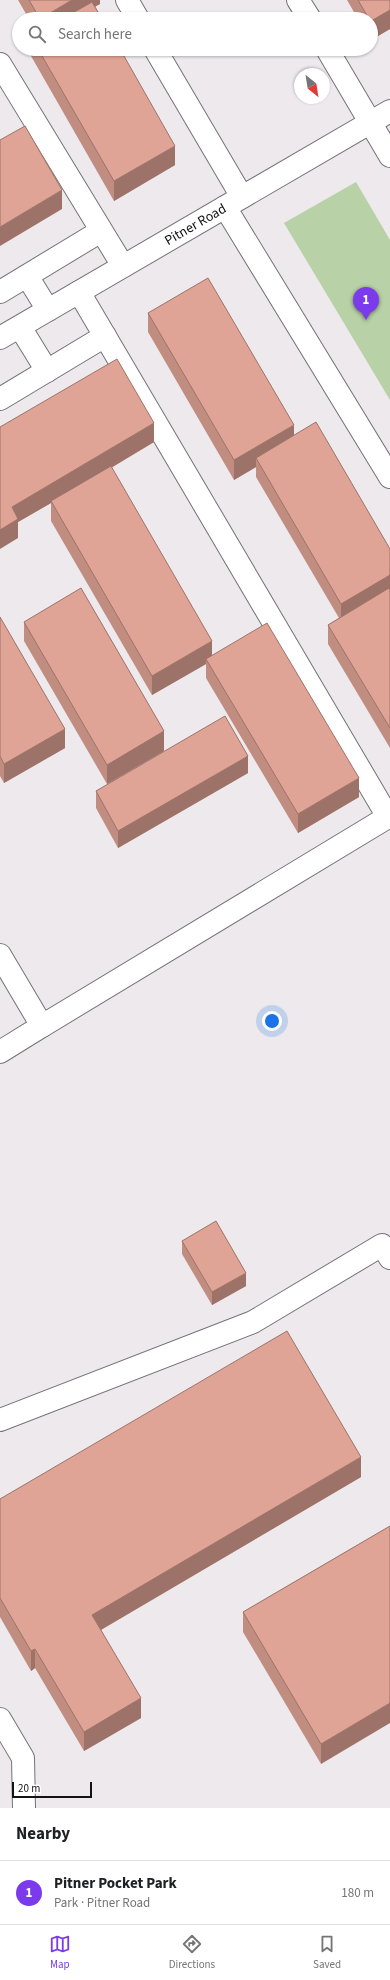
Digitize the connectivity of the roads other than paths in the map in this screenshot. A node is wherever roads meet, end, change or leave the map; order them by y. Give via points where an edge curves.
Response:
1 (127, 0) edge
2 (298, 0) edge
3 (134, 12) edge
4 (306, 12) edge
5 (159, 56) edge
6 (331, 56) edge
7 (0, 64) edge
8 (390, 111) edge
9 (371, 123) junction
10 (390, 156) edge
11 (233, 202) junction
12 (101, 231) junction
13 (123, 266) junction
14 (27, 276) junction
15 (0, 292) edge
16 (79, 292) junction
17 (48, 310) junction
18 (20, 327) junction
19 (105, 336) junction
20 (0, 338) edge
21 (47, 371) junction
22 (0, 399) edge
23 (390, 477) edge
24 (389, 817) edge
25 (0, 955) edge
26 (42, 1026) junction
27 (0, 1052) edge
28 (390, 1258) edge
29 (0, 1420) edge
30 (0, 1719) edge
31 (24, 1808) edge

1 - 3 street
2 - 4 street
5 - 11 street
6 - 9 street
7 - 12 street
8 - 9 street, Pitner Road
9 - 10 street
9 - 11 street, Pitner Road
11 - 13 street, Pitner Road
11 - 23 street
12 - 13 street
12 - 14 street
13 - 16 street, Pitner Road
14 - 15 street
14 - 17 street
16 - 17 street, Pitner Road
16 - 19 street
17 - 18 street, Pitner Road
18 - 20 street, Pitner Road
18 - 21 street
19 - 21 street
19 - 24 street
21 - 22 street
24 - 26 street
25 - 26 street
26 - 27 street
28 - 29 street via 382,1245 253,1322
30 - 31 street via 23,1758

